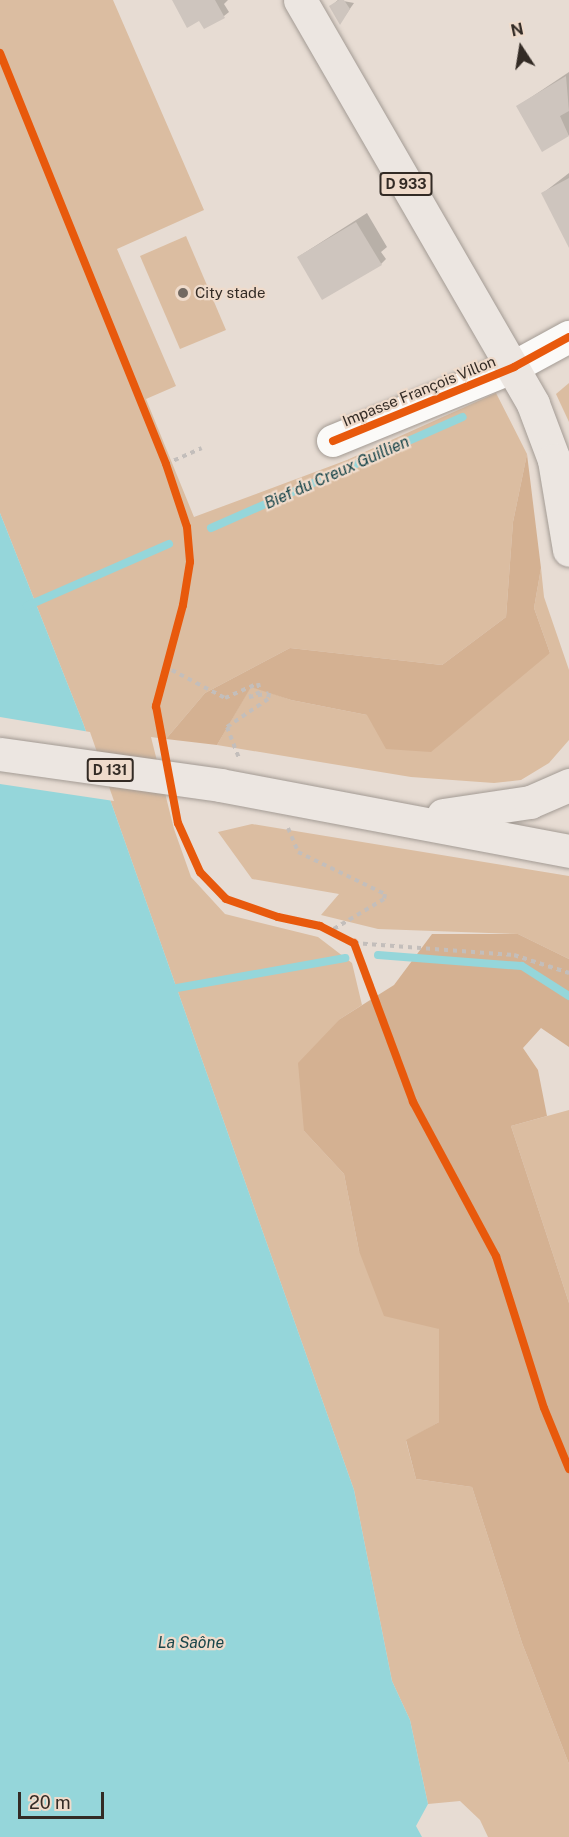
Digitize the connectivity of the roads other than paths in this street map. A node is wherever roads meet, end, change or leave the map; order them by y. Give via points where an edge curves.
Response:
1 (300, 0) edge
2 (569, 337) edge
3 (514, 367) junction
4 (333, 441) dead end
5 (569, 550) edge
6 (0, 754) edge
7 (569, 785) edge
8 (396, 816) junction
9 (569, 851) edge

1 - 3 main road, D 933
2 - 3 street, Impasse François Villon
3 - 4 street, Impasse François Villon
3 - 5 main road, D 933 via 543,426 554,460
6 - 8 main road, D 131 via 229,774
7 - 8 main road, D 131 via 530,802 459,815
8 - 9 main road, D 131

